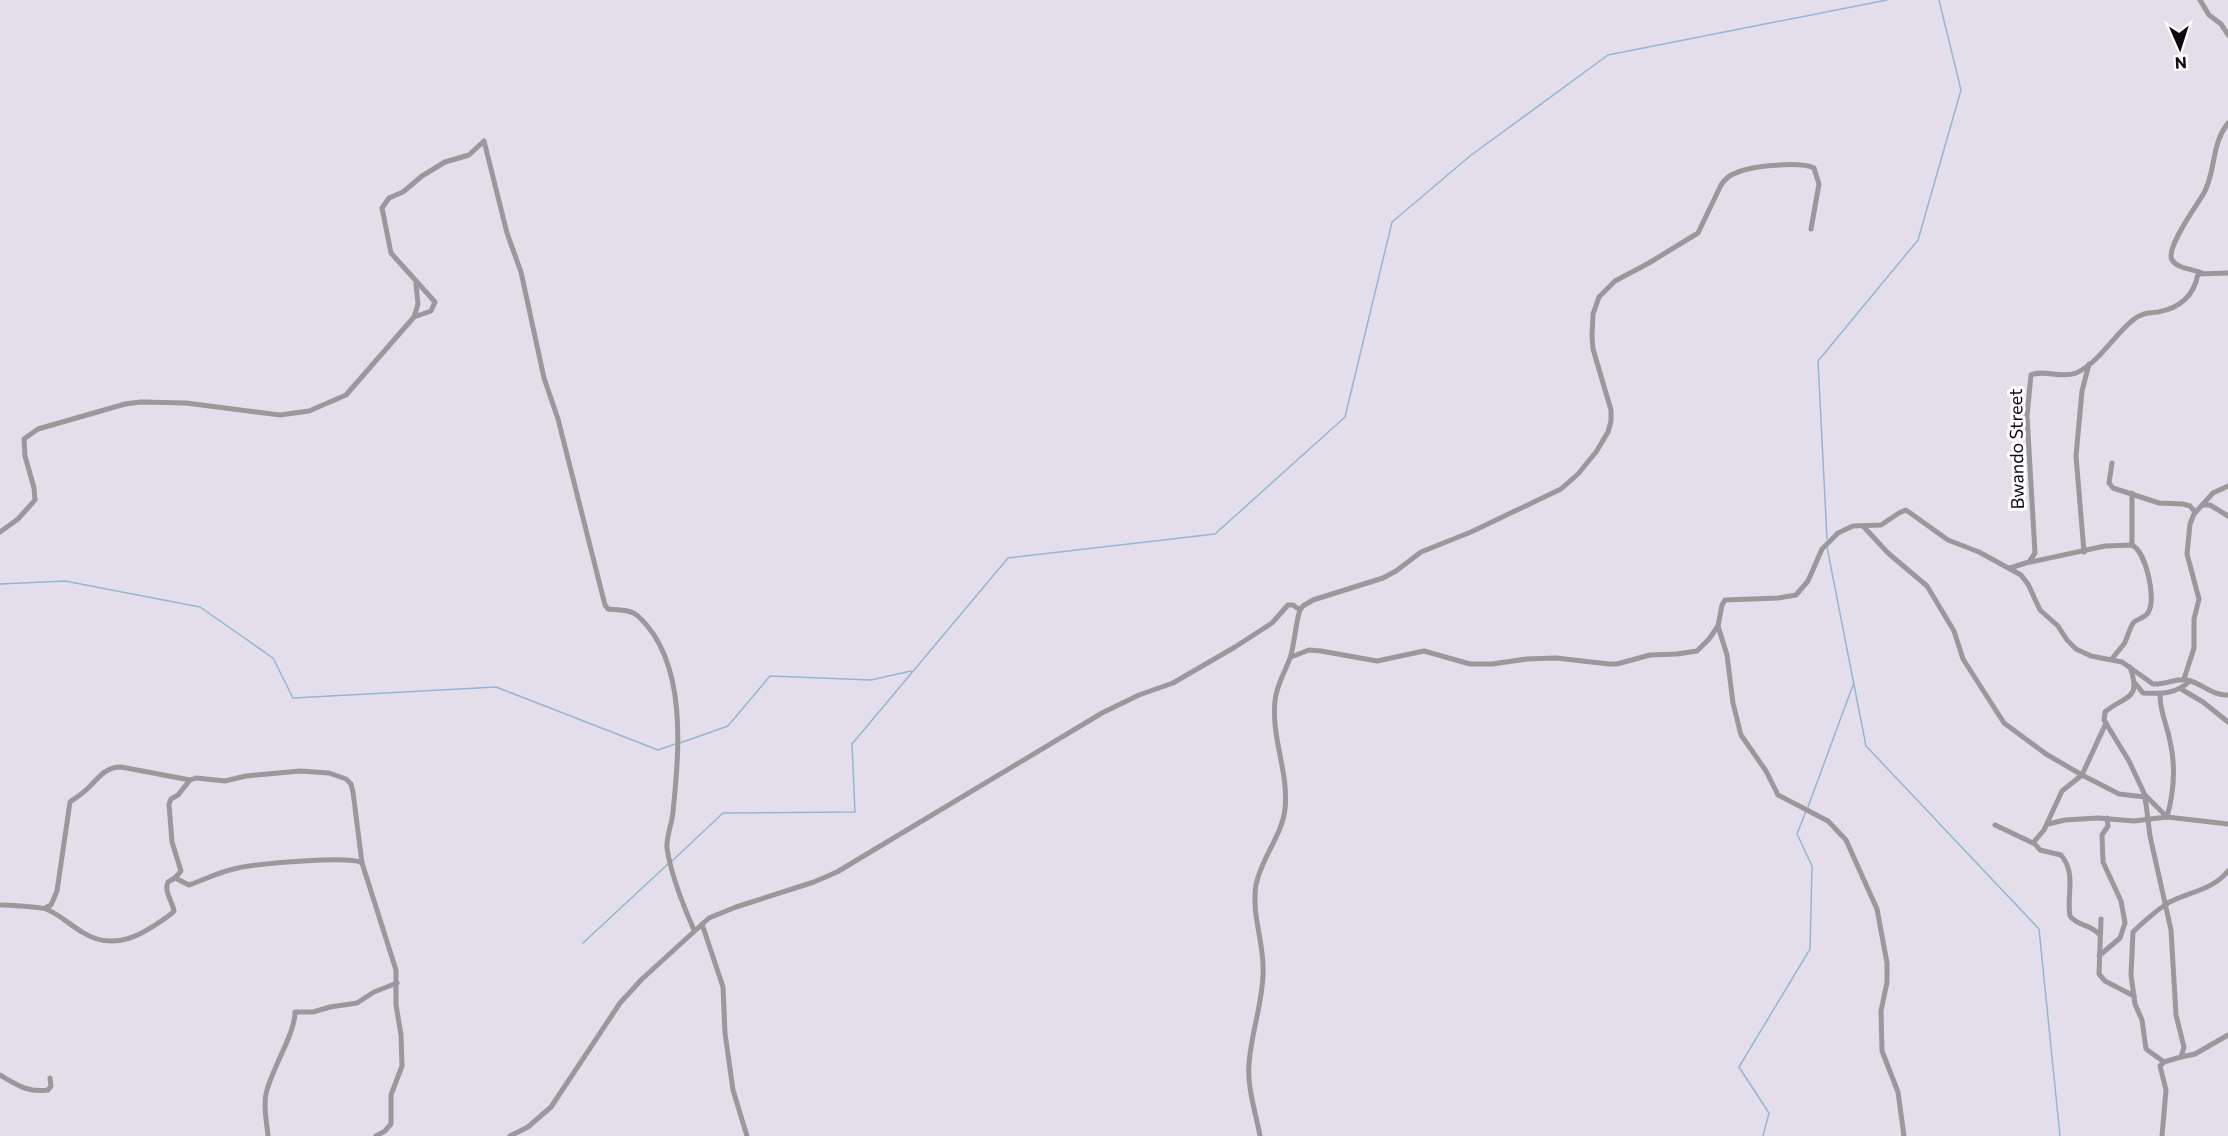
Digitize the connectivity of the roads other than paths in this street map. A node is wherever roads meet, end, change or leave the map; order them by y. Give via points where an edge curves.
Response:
1 (2200, 0) edge
2 (2228, 35) edge
3 (2228, 123) edge
4 (1811, 229) dead end
5 (2202, 273) junction
6 (2228, 273) edge
7 (416, 281) junction
8 (414, 317) junction
9 (2089, 364) junction
10 (2112, 463) dead end
11 (2228, 486) edge
12 (2132, 493) junction
13 (2203, 505) junction
14 (2195, 512) junction
15 (2228, 516) edge
16 (1863, 526) junction
17 (0, 532) edge
18 (2132, 545) junction
19 (2084, 552) junction
20 (2029, 562) junction
21 (2010, 568) junction
22 (1300, 610) junction
23 (1718, 626) junction
24 (1290, 657) junction
25 (2112, 659) junction
26 (2130, 666) junction
27 (2184, 679) junction
28 (2190, 681) junction
29 (2150, 683) junction
30 (2135, 684) junction
31 (2181, 689) junction
32 (2143, 693) junction
33 (2160, 695) junction
34 (2228, 695) edge
35 (2131, 696) junction
36 (2228, 722) edge
37 (2106, 723) junction
38 (2082, 775) junction
39 (190, 780) junction
40 (2144, 795) junction
41 (2165, 817) junction
42 (2108, 818) junction
43 (2148, 818) junction
44 (2048, 824) junction
45 (2228, 824) edge
46 (1995, 825) dead end
47 (2150, 833) junction
48 (2033, 843) junction
49 (362, 863) junction
50 (2228, 871) edge
51 (2225, 877) edge
52 (175, 878) junction
53 (2166, 904) junction
54 (0, 905) edge
55 (45, 908) junction
56 (2100, 920) dead end
57 (702, 924) junction
58 (694, 930) junction
59 (2100, 935) junction
60 (2099, 957) junction
61 (396, 983) junction
62 (2134, 996) junction
63 (2228, 1035) edge
64 (2181, 1057) junction
65 (2164, 1062) junction
66 (0, 1076) edge
67 (50, 1078) dead end
68 (268, 1136) edge
69 (376, 1136) edge
70 (510, 1136) edge
71 (747, 1136) edge
72 (1260, 1136) edge
73 (1904, 1136) edge
74 (2162, 1136) edge

1 - 2 street
3 - 5 street via 2217,142 2205,191 2183,225 2171,255 2178,265
4 - 22 street via 1819,184 1814,168 1800,164 1757,168 1726,178 1698,233 1615,281 1599,297 1593,314 1593,349 1611,421 1596,452 1570,482 1551,495 1421,552 1390,575 1313,600
5 - 6 street
5 - 9 street, Bwando Street via 2181,303 2139,315
7 - 8 street via 418,304
7 - 8 street via 435,302 431,311
7 - 58 street via 390,250 382,214 384,204 444,162 469,155 484,141 605,604 608,609 638,616 658,644 672,680 678,709 678,743 667,846
8 - 17 street via 346,396 309,411 280,415 186,403 141,402 38,429 24,439 35,500
9 - 19 street via 2082,391 2076,456
9 - 20 street, Bwando Street via 2062,376 2031,375 2027,416 2035,547
10 - 12 street via 2110,486
11 - 13 street via 2217,490
12 - 14 street via 2159,503 2183,504
12 - 18 street
13 - 14 street
13 - 15 street
14 - 27 street via 2188,531 2187,554 2199,599 2194,648
16 - 21 street via 1881,525 1906,510 1948,540
16 - 23 street via 1845,528 1829,540 1804,587 1796,594 1725,600
16 - 38 street via 1927,586 1954,631 1963,659 2004,723
18 - 19 street
18 - 25 street via 2144,560 2151,607 2145,617 2133,624
19 - 20 street
20 - 21 street
21 - 25 street via 2024,578 2040,610 2071,645 2091,656
22 - 24 street
22 - 57 street via 1288,605 1272,624 1234,647 1173,683 1102,713 837,872 736,907
23 - 24 street via 1697,651 1609,664 1556,658 1470,664 1424,651 1377,661 1309,650
23 - 73 street via 1742,735 1778,795 1828,821 1846,840 1876,909 1887,969 1881,1011 1882,1051 1898,1092
24 - 72 street via 1275,700 1276,732 1287,793 1285,813 1258,878 1255,900 1263,977 1249,1075
25 - 26 street
26 - 29 street
26 - 30 street
27 - 28 street
27 - 29 street
28 - 31 street
28 - 34 street
29 - 30 street
30 - 32 street
30 - 35 street
31 - 33 street
31 - 36 street
32 - 33 street
32 - 35 street
33 - 41 street via 2174,771 2172,798
35 - 37 street via 2105,712
37 - 38 street
37 - 40 street
38 - 40 street via 2120,794
38 - 44 street via 2062,791
39 - 49 street via 225,781 300,771 346,779 353,792
39 - 52 street via 169,804 172,842 181,871
39 - 55 street via 117,767 94,780 70,802 57,891 51,905
40 - 41 street
40 - 43 street
41 - 43 street
41 - 45 street
41 - 47 street
42 - 43 street
42 - 44 street
42 - 60 street via 2102,836 2103,862 2121,901 2125,923 2120,938
43 - 47 street
44 - 48 street
46 - 48 street
47 - 53 street
48 - 59 street via 2040,850 2064,859 2071,880 2070,916
49 - 52 street via 333,860 245,867 189,885
49 - 61 street via 392,953
50 - 51 street
51 - 53 street
52 - 55 street via 168,882 166,890 174,910 171,914 149,931 128,939 97,939
53 - 62 street via 2133,932
53 - 64 street via 2173,943 2176,1015 2184,1047
54 - 55 street
56 - 59 street
57 - 58 street
57 - 71 street via 723,987 733,1090
58 - 70 street via 620,1003 551,1107 528,1128
59 - 60 street
60 - 62 street via 2101,978
61 - 68 street via 357,1003 295,1012 295,1023 265,1096
61 - 69 street via 402,1066 391,1095 391,1124
62 - 65 street via 2146,1049
63 - 64 street via 2195,1054
64 - 65 street
65 - 74 street via 2160,1068 2166,1090
66 - 67 street via 28,1091 48,1090

